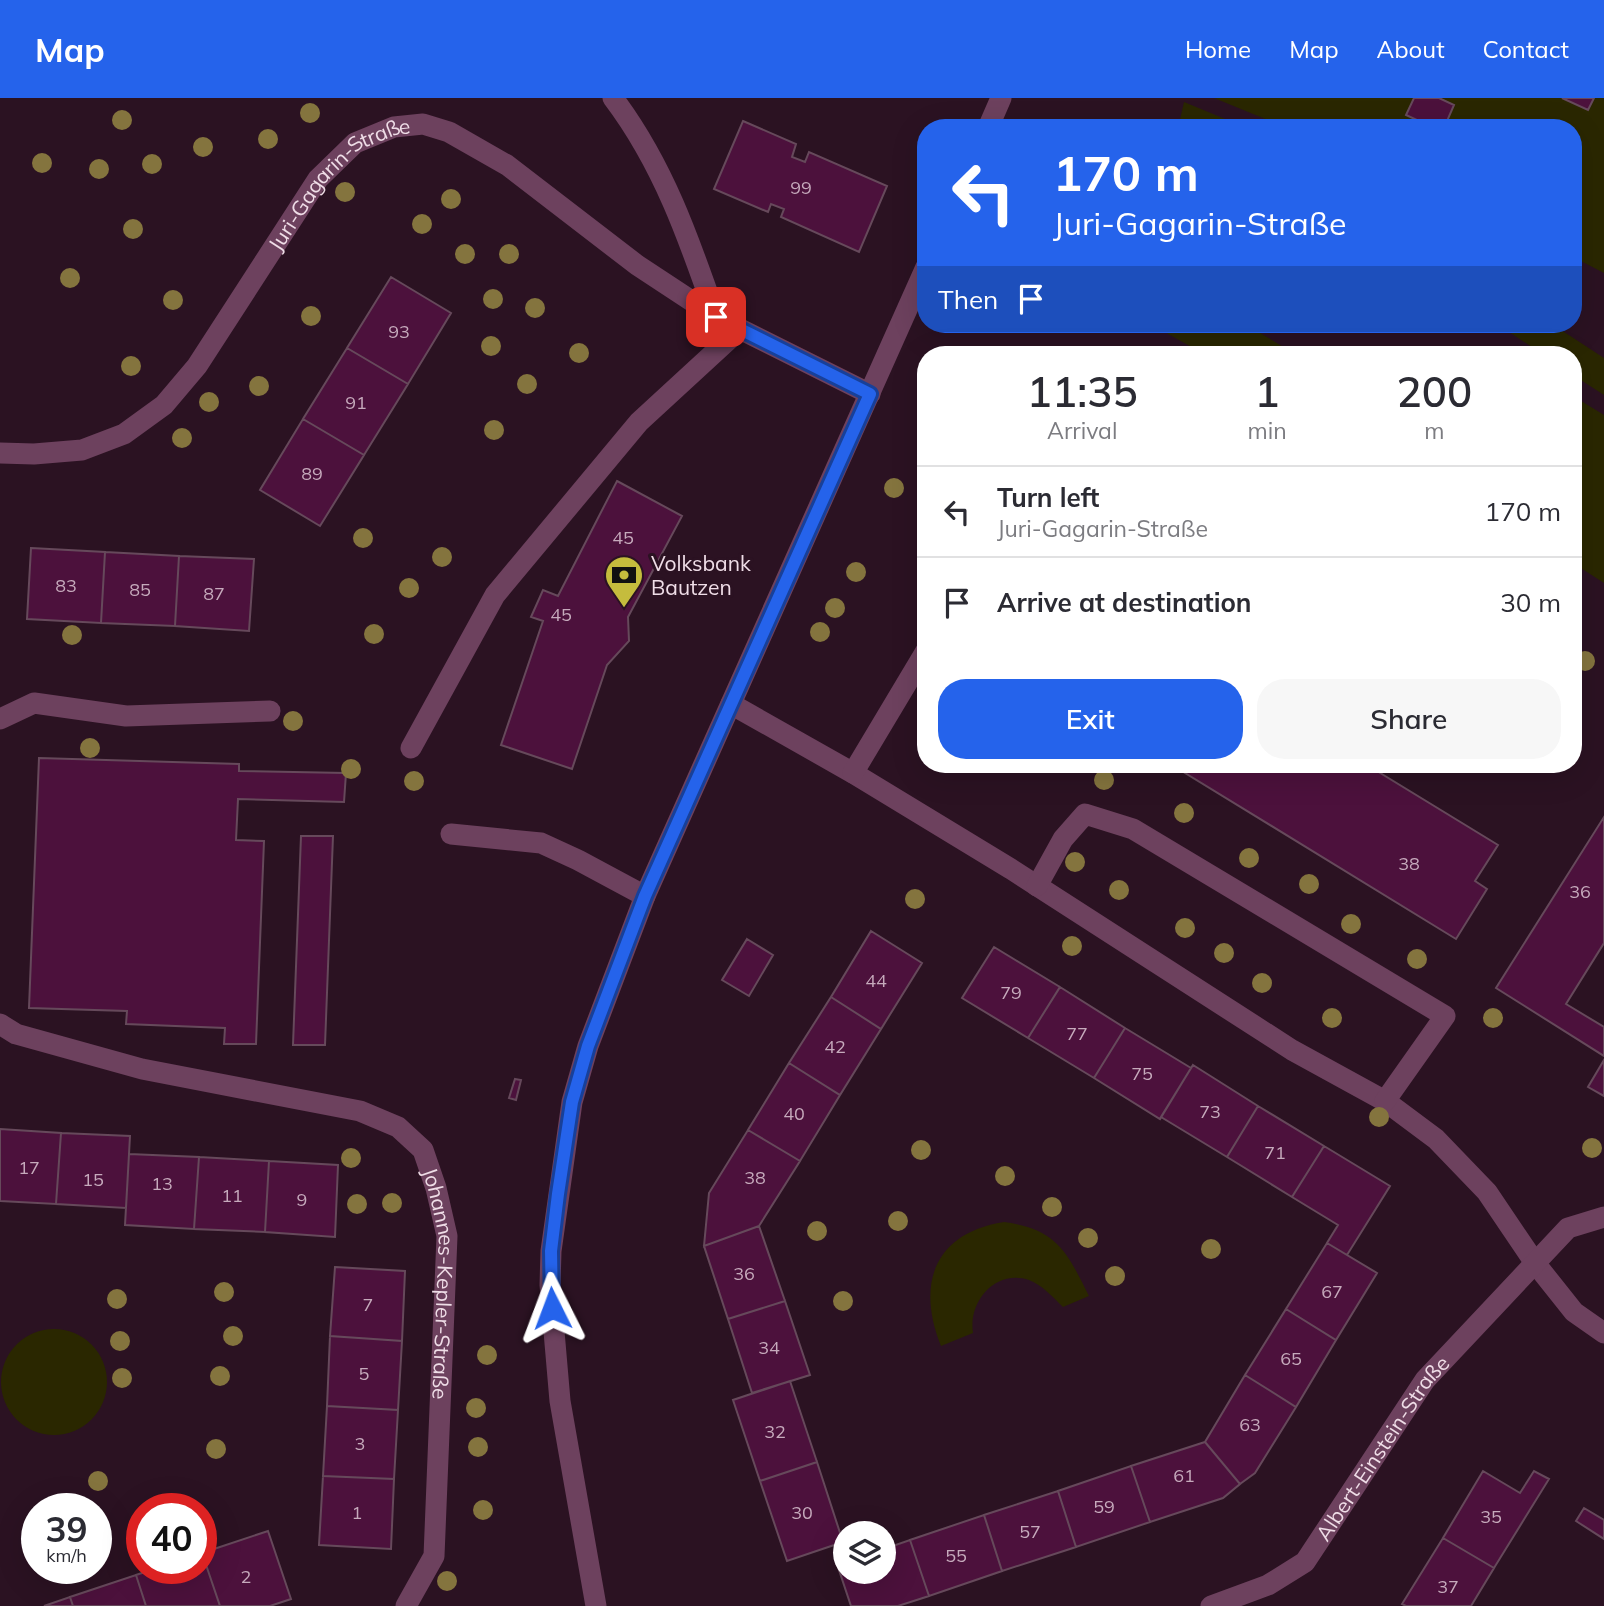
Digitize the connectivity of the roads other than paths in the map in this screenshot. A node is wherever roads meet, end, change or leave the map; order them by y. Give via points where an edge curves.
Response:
1 (613, 98) edge
2 (1001, 98) edge
3 (992, 119) edge
4 (917, 287) edge
5 (716, 317) junction
6 (739, 330) junction
7 (870, 394) junction
8 (0, 453) edge
9 (917, 666) edge
10 (731, 704) junction
11 (271, 711) dead end
12 (0, 719) edge
13 (411, 748) dead end
14 (853, 774) junction
15 (451, 834) dead end
16 (1037, 886) junction
17 (645, 896) junction
18 (0, 1024) edge
19 (1385, 1101) junction
20 (1604, 1217) edge
21 (1535, 1263) junction
22 (1604, 1334) edge
23 (406, 1606) edge
24 (596, 1606) edge
25 (1211, 1606) edge

1 - 5 street via 635,127 668,189
2 - 3 street
4 - 7 street
5 - 6 street, Juri-Gagarin-Straße
5 - 8 street, Juri-Gagarin-Straße via 469,142 423,124 394,127 355,143 318,179 197,366 164,405 124,434 82,450
6 - 7 street, Juri-Gagarin-Straße
6 - 13 street via 643,425 495,595
7 - 10 street
9 - 14 street
10 - 14 street
10 - 17 street
11 - 12 street via 126,716 34,704
14 - 16 street
15 - 17 street via 541,843
16 - 19 street via 1292,1050
16 - 19 street via 1063,839 1085,814 1133,829 1445,1016
17 - 24 street via 588,1046 572,1102 551,1251 560,1401
18 - 23 street, Johannes-Kepler-Straße via 16,1034 142,1069 360,1111 398,1127 423,1150 447,1236 434,1556
19 - 21 street via 1436,1139 1487,1192
20 - 21 street, Albert-Einstein-Straße via 1568,1228
21 - 22 street via 1574,1312
21 - 25 street, Albert-Einstein-Straße via 1426,1380 1305,1562 1268,1586

